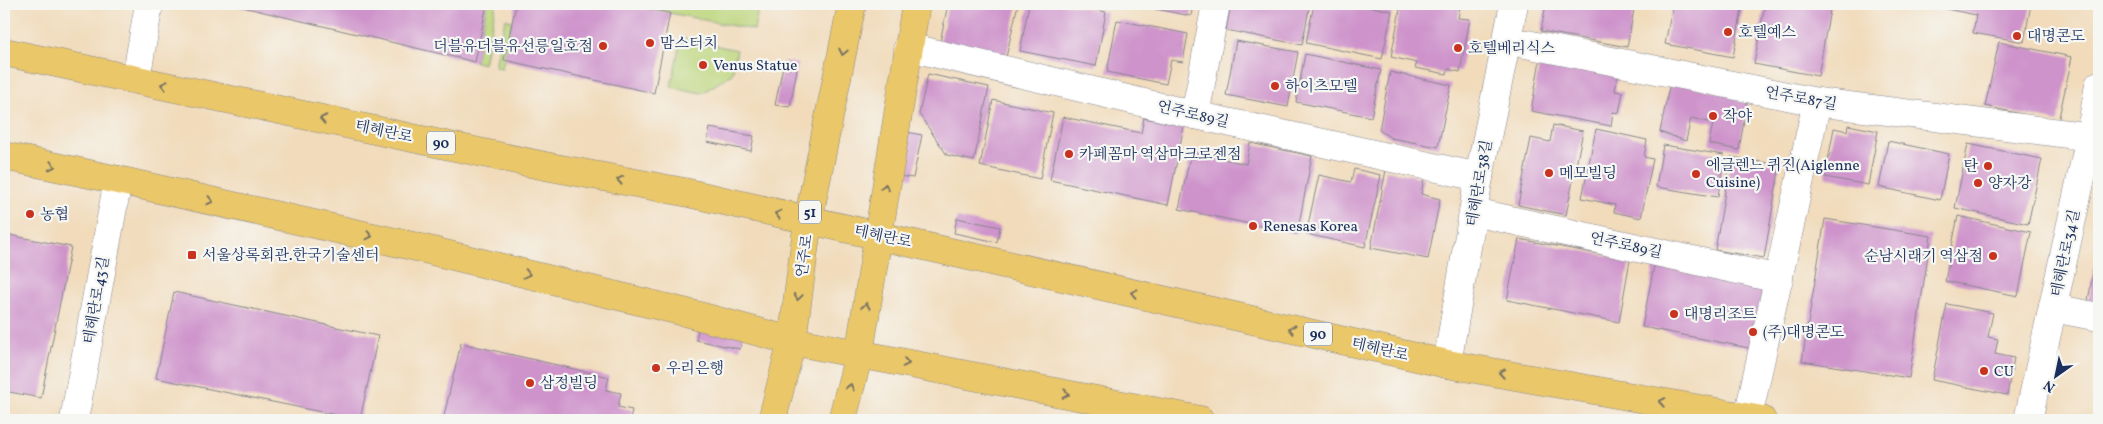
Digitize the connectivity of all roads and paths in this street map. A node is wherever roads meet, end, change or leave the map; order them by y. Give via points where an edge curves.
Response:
1 (149, 4) edge
2 (852, 4) edge
3 (916, 4) edge
4 (1216, 4) edge
5 (1510, 4) edge
6 (1506, 40) junction
7 (908, 47) junction
8 (4, 52) edge
9 (136, 79) junction
10 (2099, 85) edge
11 (1817, 102) junction
12 (1195, 115) junction
13 (2095, 138) edge
14 (4, 156) edge
15 (1479, 176) junction
16 (118, 180) junction
17 (1474, 212) junction
18 (808, 221) junction
19 (878, 235) junction
20 (1779, 279) junction
21 (2053, 308) junction
22 (2099, 318) edge
23 (792, 341) junction
24 (859, 354) junction
25 (1447, 364) junction
26 (1755, 419) edge
27 (74, 420) edge
28 (772, 420) edge
29 (842, 420) edge
30 (1200, 420) edge
31 (2028, 420) edge

1 - 9 street
2 -> 18 main road, 언주로 / 51
3 - 7 main road
4 - 12 street
5 - 6 street, 테헤란로38길
6 - 11 street, 언주로87길
6 - 15 street, 테헤란로38길
7 - 12 street, 언주로89길
19 -> 7 main road
8 - 9 main road, 테헤란로 / 90
18 -> 9 main road, 테헤란로 / 90 via 684,192 545,166
10 - 13 street, 테헤란로34길
11 - 13 street, 언주로87길
11 - 20 street
12 - 15 street, 언주로89길
13 - 21 street, 테헤란로34길
14 -> 16 main road
15 - 17 street, 테헤란로38길
16 -> 23 main road via 417,248
16 - 27 street, 테헤란로43길
17 - 20 street, 언주로89길
17 - 25 street, 테헤란로38길
18 - 19 main road, 테헤란로 / 90
18 -> 23 main road, 언주로 / 51
24 -> 19 main road
25 -> 19 main road, 테헤란로 / 90
20 - 26 street
21 - 22 street
21 - 31 street, 테헤란로34길
23 - 24 main road
23 - 28 main road, 언주로 / 51
29 -> 24 main road
24 -> 30 main road
26 -> 25 main road, 테헤란로 / 90

